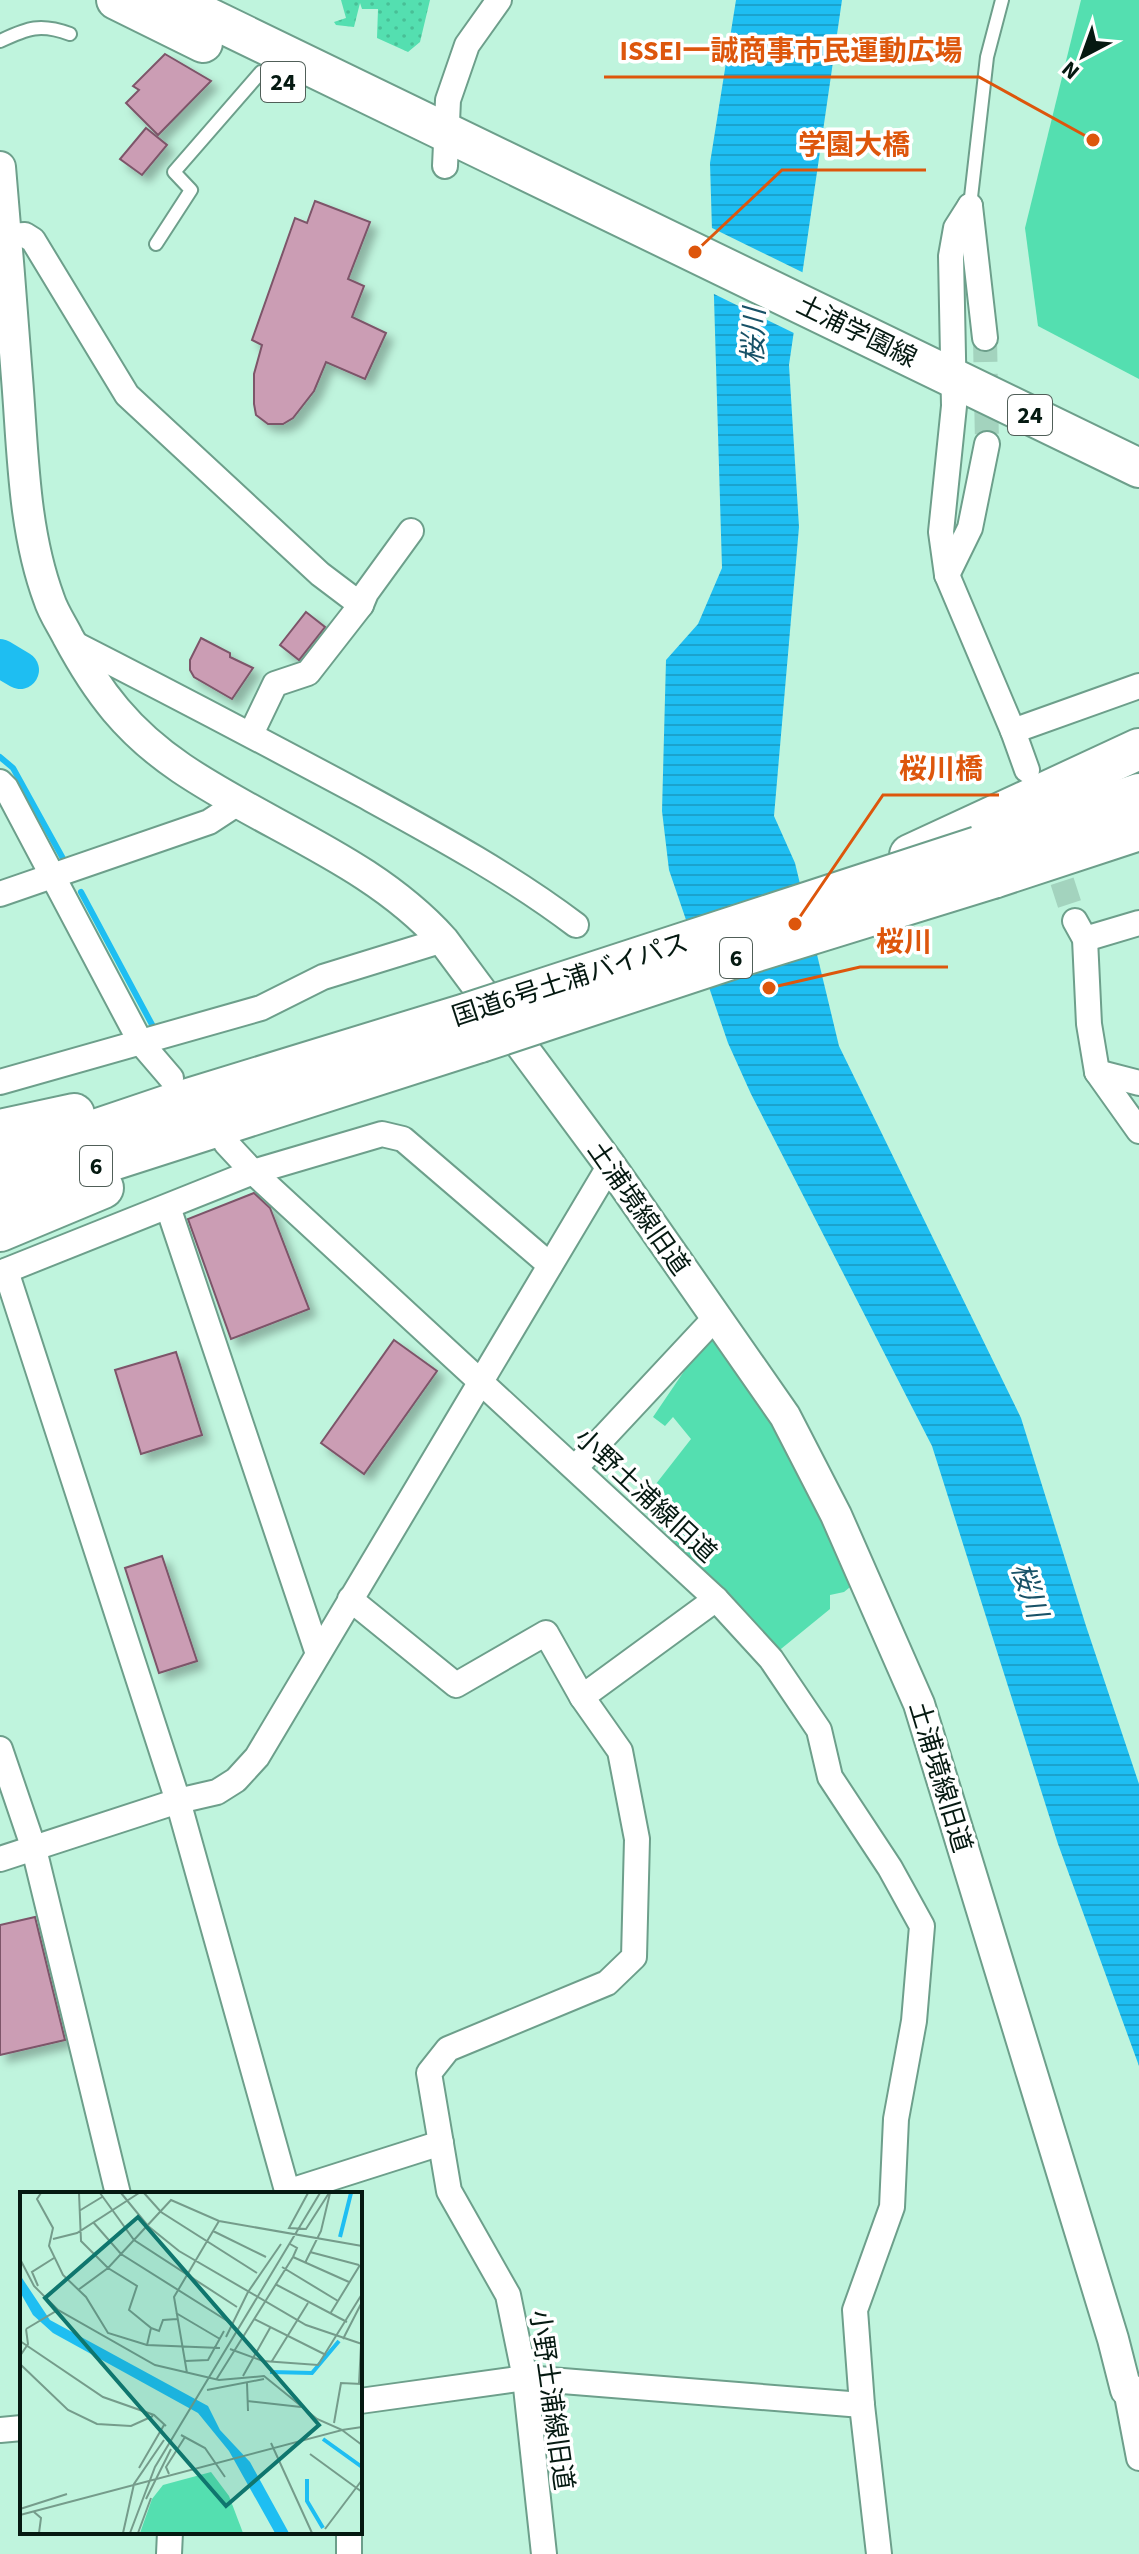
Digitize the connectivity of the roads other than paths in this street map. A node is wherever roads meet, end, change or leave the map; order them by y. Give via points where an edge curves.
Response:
1 (116, 0) edge
2 (173, 0) edge
3 (225, 0) edge
4 (499, 0) edge
5 (1002, 0) edge
6 (70, 34) dead end
7 (0, 41) edge
8 (261, 72) junction
9 (454, 147) junction
10 (0, 167) edge
11 (970, 206) junction
12 (6, 236) junction
13 (156, 244) dead end
14 (985, 338) tunnel mouth
15 (937, 370) junction
16 (987, 444) tunnel mouth
17 (1139, 468) edge
18 (411, 531) dead end
19 (947, 575) junction
20 (361, 605) junction
21 (71, 642) junction
22 (1139, 686) edge
23 (1013, 731) junction
24 (251, 734) junction
25 (1139, 749) edge
26 (1027, 770) dead end
27 (0, 782) edge
28 (1139, 794) edge
29 (238, 803) junction
30 (1139, 830) edge
31 (1139, 847) edge
32 (990, 856) junction
33 (53, 875) junction
34 (0, 894) edge
35 (1139, 923) edge
36 (576, 925) dead end
37 (443, 940) junction
38 (474, 1027) junction
39 (141, 1043) junction
40 (1097, 1072) junction
41 (0, 1082) edge
42 (1139, 1083) edge
43 (191, 1115) junction
44 (0, 1130) edge
45 (1139, 1131) edge
46 (0, 1162) edge
47 (610, 1165) junction
48 (253, 1172) junction
49 (0, 1196) edge
50 (168, 1207) junction
51 (0, 1231) edge
52 (550, 1265) junction
53 (3, 1272) edge
54 (716, 1317) junction
55 (480, 1381) junction
56 (575, 1468) junction
57 (350, 1599) junction
58 (716, 1599) junction
59 (318, 1654) junction
60 (582, 1697) junction
61 (0, 1749) edge
62 (178, 1801) junction
63 (34, 1849) junction
64 (0, 1859) edge
65 (441, 2143) junction
66 (118, 2192) edge
67 (288, 2192) edge
68 (291, 2192) edge
69 (525, 2378) junction
70 (1133, 2391) edge
71 (362, 2401) edge
72 (862, 2405) junction
73 (20, 2428) edge
74 (0, 2430) edge
75 (1139, 2458) edge
76 (170, 2534) edge
77 (169, 2554) edge
78 (544, 2554) edge
79 (879, 2554) edge

1 - 8 main road, 土浦学園線 / 24
2 - 9 main road, 24
3 - 9 main road, 土浦学園線 / 24 via 414,97
4 - 9 street via 467,45 448,100
5 - 11 lane via 987,57
6 - 7 lane via 38,28
8 - 9 main road, 土浦学園線 / 24 via 373,126
8 - 13 lane via 174,172 191,190
9 - 15 main road, 土浦学園線 / 24
10 - 12 street, 土浦境線旧道
11 - 14 street
11 - 15 street via 956,228 951,256 954,347
12 - 20 street via 33,240 127,395 320,574
12 - 21 street, 土浦境線旧道 via 23,474 49,601
15 - 17 main road, 土浦学園線 / 24
15 - 19 street via 954,406 941,532
16 - 19 street via 970,528
18 - 20 street
19 - 23 street
20 - 24 street via 308,673 275,684
21 - 24 street
21 - 29 street, 土浦境線旧道 via 116,712 146,741
22 - 23 street
23 - 26 street
24 - 36 street via 535,894
25 - 32 highway
27 - 33 street, 小野土浦線旧道
28 - 32 highway, 国道6号土浦バイパス / 6
29 - 33 street via 209,822
29 - 37 street, 土浦境線旧道 via 370,877
30 - 32 highway, 国道6号土浦バイパス / 6
31 - 32 highway
32 - 38 highway, 国道6号土浦バイパス / 6, bridge via 881,879
32 - 38 highway, 国道6号土浦バイパス / 6, bridge via 734,958
33 - 34 street
33 - 39 street, 小野土浦線旧道
35 - 40 street via 1080,930
37 - 39 street via 323,977 261,1008
37 - 47 street, 土浦境線旧道
38 - 43 highway, 国道6号土浦バイパス / 6
39 - 41 street
39 - 43 street, 小野土浦線旧道
40 - 42 street
40 - 45 street
43 - 44 highway via 136,1103
43 - 46 highway, 国道6号土浦バイパス / 6
43 - 48 street, 小野土浦線旧道
43 - 49 highway, 国道6号土浦バイパス / 6
43 - 51 highway via 141,1172
47 - 52 street
47 - 54 street, 土浦境線旧道
48 - 50 street
48 - 52 street via 382,1134 403,1139
48 - 55 street, 小野土浦線旧道
50 - 53 street
50 - 59 street
52 - 55 street
53 - 62 street
54 - 56 street
54 - 70 street, 土浦境線旧道 via 785,1416 836,1515 919,1704
55 - 56 street, 小野土浦線旧道
55 - 57 street
56 - 58 street, 小野土浦線旧道
57 - 59 street
57 - 60 street via 456,1685 546,1633
58 - 60 street, 小野土浦線旧道
58 - 72 street via 771,1659 819,1730 830,1777 922,1926 914,2021 896,2119 892,2207 855,2310
59 - 62 street via 257,1757 236,1780 217,1792
60 - 65 street, 小野土浦線旧道 via 620,1751 637,1839 634,1957 607,1983 448,2049 429,2073
61 - 63 street
62 - 63 street
62 - 67 street
63 - 64 street
63 - 66 street
65 - 68 street
65 - 69 street, 小野土浦線旧道 via 449,2191 508,2295
69 - 71 street
69 - 72 street
69 - 78 street, 小野土浦線旧道
70 - 75 street
72 - 79 street
73 - 74 street
76 - 77 street

